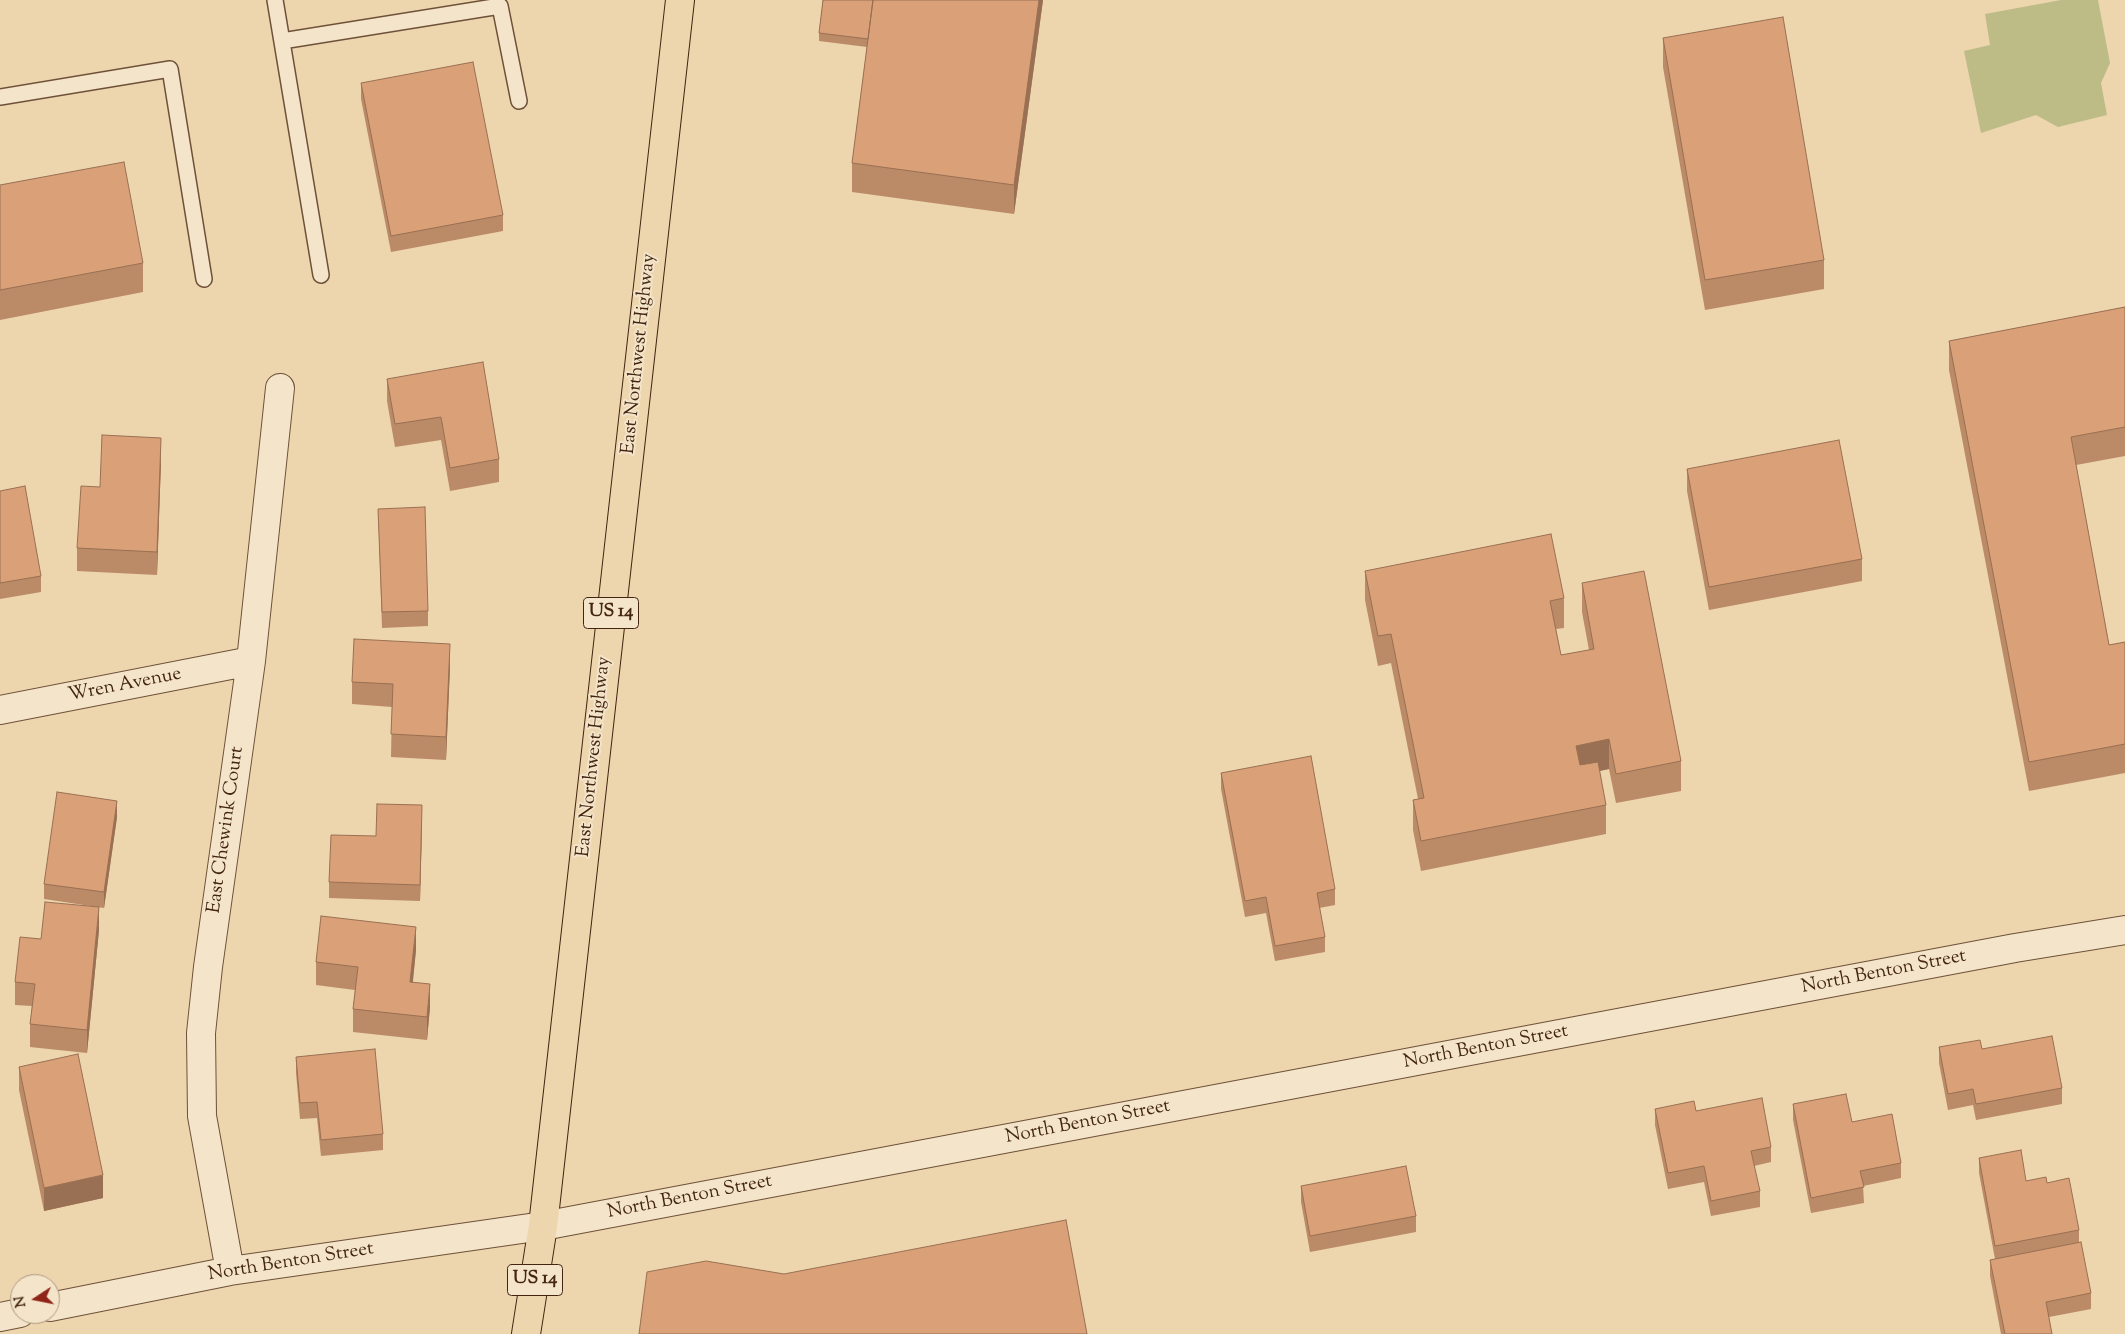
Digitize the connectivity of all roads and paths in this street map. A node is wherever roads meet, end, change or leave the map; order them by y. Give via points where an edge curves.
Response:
1 (275, 0) edge
2 (680, 0) edge
3 (282, 41) junction
4 (0, 97) edge
5 (519, 101) dead end
6 (321, 275) dead end
7 (204, 278) dead end
8 (280, 388) dead end
9 (250, 661) junction
10 (0, 710) edge
11 (2125, 930) edge
12 (543, 1226) junction
13 (230, 1272) junction
14 (60, 1305) edge
15 (526, 1334) edge

1 - 3 lane
2 - 12 main road, East Northwest Highway / US 14
3 - 5 lane via 500,6
3 - 6 lane
4 - 7 lane via 170,69
8 - 9 street, East Chewink Court
9 - 10 street, Wren Avenue
9 - 13 street, East Chewink Court via 201,1033 202,1116
11 - 12 street, North Benton Street via 1986,953
12 - 13 street, North Benton Street
12 - 15 main road, East Northwest Highway / US 14
13 - 14 street, North Benton Street

